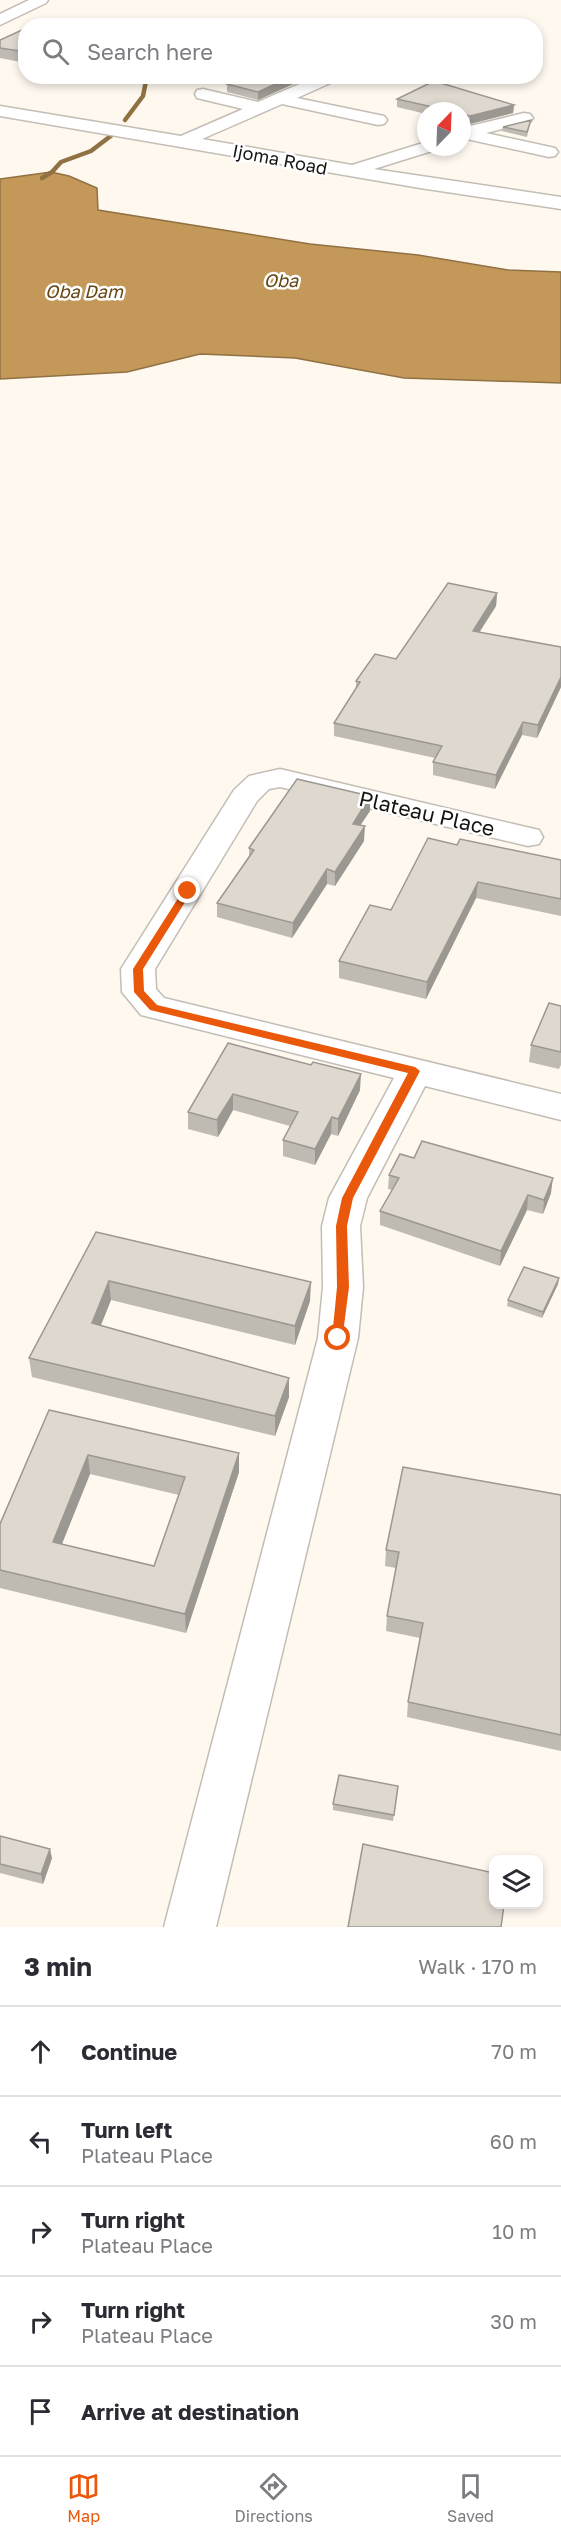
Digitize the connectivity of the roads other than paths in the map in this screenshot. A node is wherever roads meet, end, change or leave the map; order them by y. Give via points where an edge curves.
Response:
1 (41, 0) edge
2 (0, 20) edge
3 (316, 84) edge
4 (203, 94) dead end
5 (280, 99) junction
6 (261, 108) junction
7 (0, 111) edge
8 (524, 118) dead end
9 (378, 120) dead end
10 (471, 132) edge
11 (471, 136) edge
12 (183, 141) junction
13 (417, 150) edge
14 (549, 152) dead end
15 (349, 172) junction
16 (561, 203) edge
17 (528, 837) dead end
18 (415, 1071) junction
19 (561, 1107) edge
20 (190, 1927) edge

1 - 2 street
3 - 5 street
4 - 6 street
5 - 6 street
5 - 9 street
6 - 12 street
7 - 12 street, Ijoma Road
8 - 10 street
11 - 14 street
12 - 15 street, Ijoma Road
13 - 15 street
15 - 16 street, Ijoma Road
17 - 18 street, Plateau Place via 280,778 259,782 245,796 138,969 139,992 153,1007
18 - 19 street, Plateau Place
18 - 20 street via 348,1198 341,1226 343,1287 338,1338

